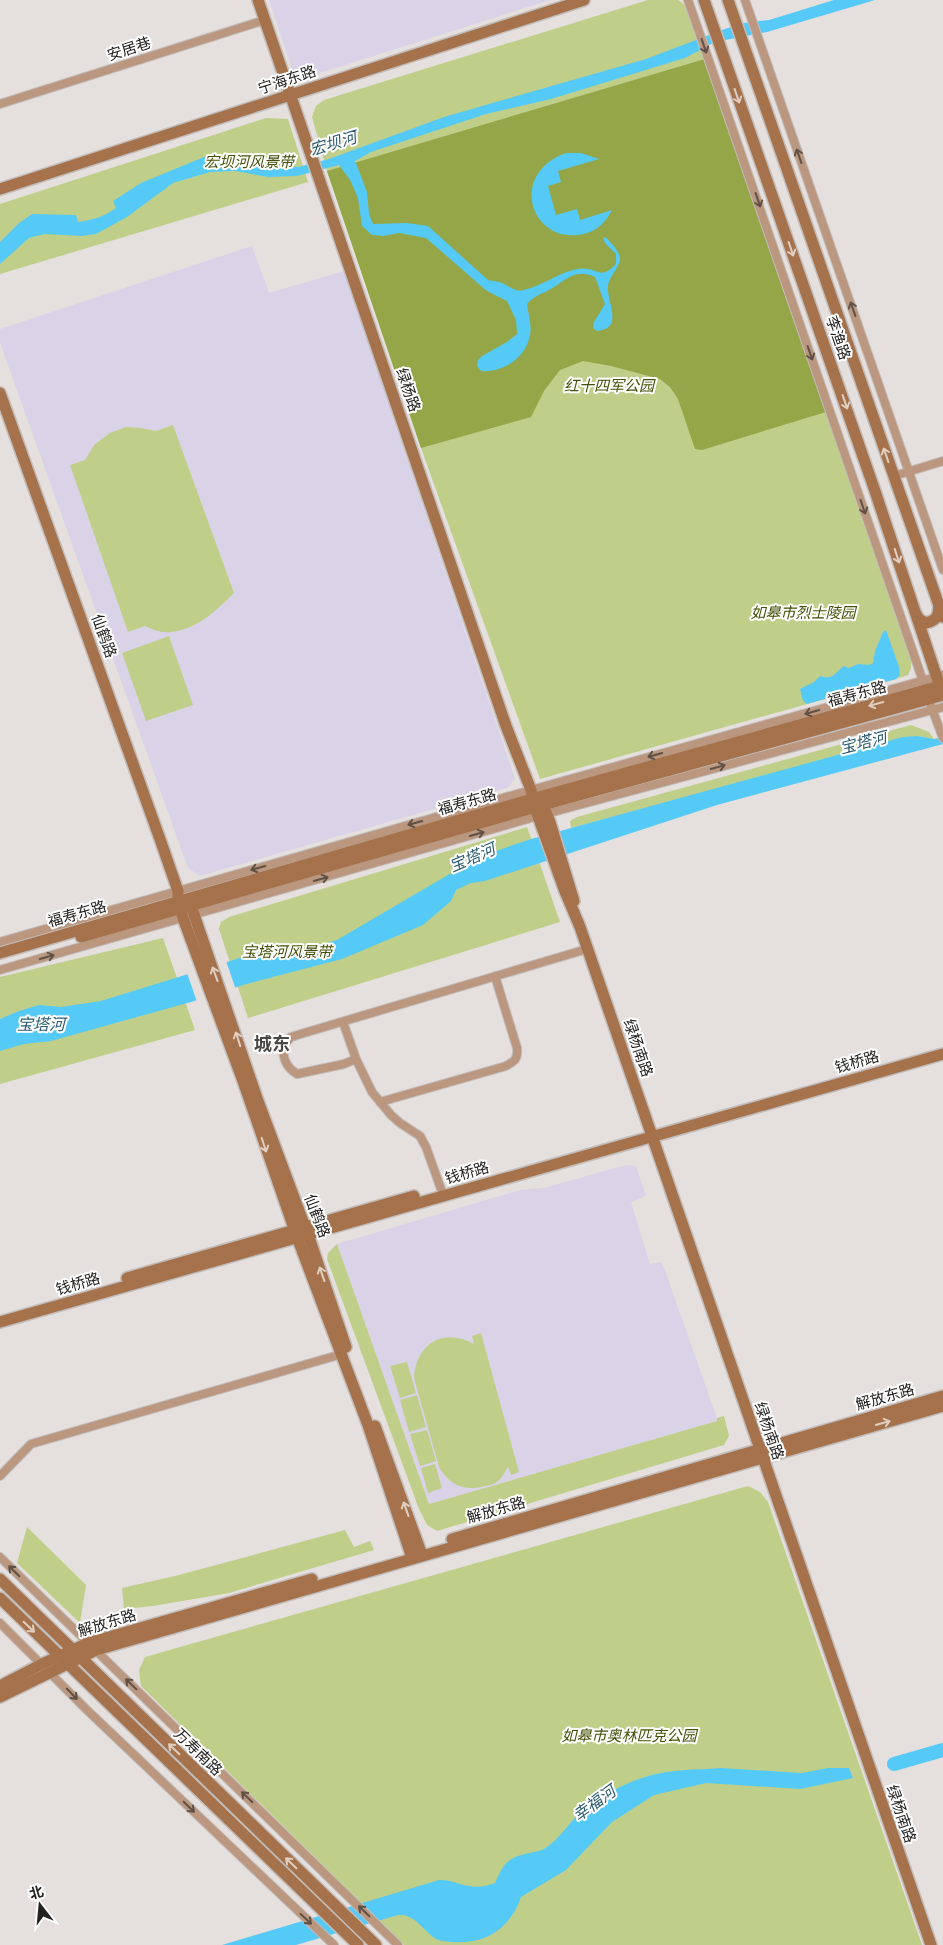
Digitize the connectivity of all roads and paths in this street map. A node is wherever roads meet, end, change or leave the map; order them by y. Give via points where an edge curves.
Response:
1 (258, 0) edge
2 (584, 0) edge
3 (688, 0) edge
4 (704, 0) edge
5 (728, 0) edge
6 (745, 0) edge
7 (733, 13) junction
8 (265, 20) junction
9 (712, 21) junction
10 (290, 94) junction
11 (0, 104) edge
12 (0, 189) edge
13 (0, 393) edge
14 (943, 461) edge
15 (908, 472) junction
16 (894, 476) junction
17 (943, 570) edge
18 (939, 604) junction
19 (914, 610) junction
20 (943, 617) edge
21 (942, 687) edge
22 (928, 695) junction
23 (943, 707) edge
24 (942, 735) edge
25 (539, 808) junction
26 (185, 905) junction
27 (0, 942) edge
28 (587, 949) junction
29 (0, 953) edge
30 (0, 961) edge
31 (0, 970) edge
32 (495, 976) junction
33 (343, 1022) junction
34 (943, 1047) edge
35 (943, 1054) edge
36 (356, 1059) junction
37 (380, 1102) junction
38 (651, 1133) junction
39 (441, 1189) junction
40 (300, 1232) junction
41 (0, 1314) edge
42 (0, 1322) edge
43 (342, 1354) junction
44 (943, 1396) edge
45 (943, 1406) edge
46 (761, 1453) junction
47 (0, 1476) edge
48 (416, 1553) junction
49 (0, 1557) edge
50 (0, 1579) edge
51 (0, 1598) edge
52 (0, 1623) edge
53 (92, 1646) junction
54 (76, 1654) junction
55 (63, 1660) junction
56 (46, 1667) junction
57 (0, 1686) edge
58 (0, 1697) edge
59 (372, 1941) edge
60 (354, 1944) edge
61 (334, 1945) edge
62 (398, 1945) edge
63 (931, 1945) edge

1 - 8 street, 绿杨路
2 - 10 street, 宁海东路
3 -> 22 street
4 - 9 street, 李渔路
5 - 7 street, 李渔路
15 -> 6 street
7 - 9 street via 724,6 713,10
16 -> 7 street, 李渔路
8 - 10 street, 绿杨路
8 - 11 street, 安居巷
9 -> 19 street, 李渔路
10 - 12 street, 宁海东路
10 - 25 street, 绿杨路 via 506,726
13 - 26 street, 仙鹤路
14 - 15 street
15 - 16 street
15 - 17 street
16 - 18 street, 李渔路
18 - 19 street via 938,617 926,624
18 - 20 street, 李渔路
19 - 21 street, 李渔路
21 - 22 street, 福寿东路
22 - 23 street
22 - 24 street
22 - 25 street, 福寿东路
22 -> 25 street
25 - 26 street, 福寿东路
25 -> 26 street
25 - 28 street, 绿杨南路
26 - 27 street
26 - 29 street, 福寿东路
26 - 30 street, 福寿东路
31 -> 26 street
26 - 40 street, 仙鹤路 via 258,1101
28 - 32 street
28 - 38 street, 绿杨南路
32 - 33 street
32 - 37 street via 517,1048 514,1062
33 - 36 street
33 - 36 street via 291,1037 283,1046 283,1057 288,1068 297,1074
34 - 38 street, 钱桥路
35 - 38 street, 钱桥路
36 - 37 street
37 - 39 street via 400,1123 420,1136
38 - 39 street, 钱桥路
38 - 40 street, 钱桥路
38 - 46 street, 绿杨南路
39 - 40 street, 钱桥路
40 - 41 street, 钱桥路
40 - 42 street, 钱桥路
40 - 43 street, 仙鹤路
48 -> 40 street, 仙鹤路 via 346,1350
43 - 47 street via 31,1444
43 - 48 street, 仙鹤路
44 - 46 street, 解放东路
46 -> 45 street, 解放东路
46 - 48 street, 解放东路
46 - 63 street, 绿杨南路
48 - 53 street, 解放东路
53 -> 49 street
50 - 54 street, 万寿南路
51 -> 55 street, 万寿南路
52 - 56 street
53 - 54 street, 解放东路
62 -> 53 street
54 - 55 street, 解放东路
59 -> 54 street, 万寿南路
55 - 56 street, 解放东路
55 - 60 street, 万寿南路
56 - 57 street
56 - 58 street
56 -> 61 street
59 - 60 street

